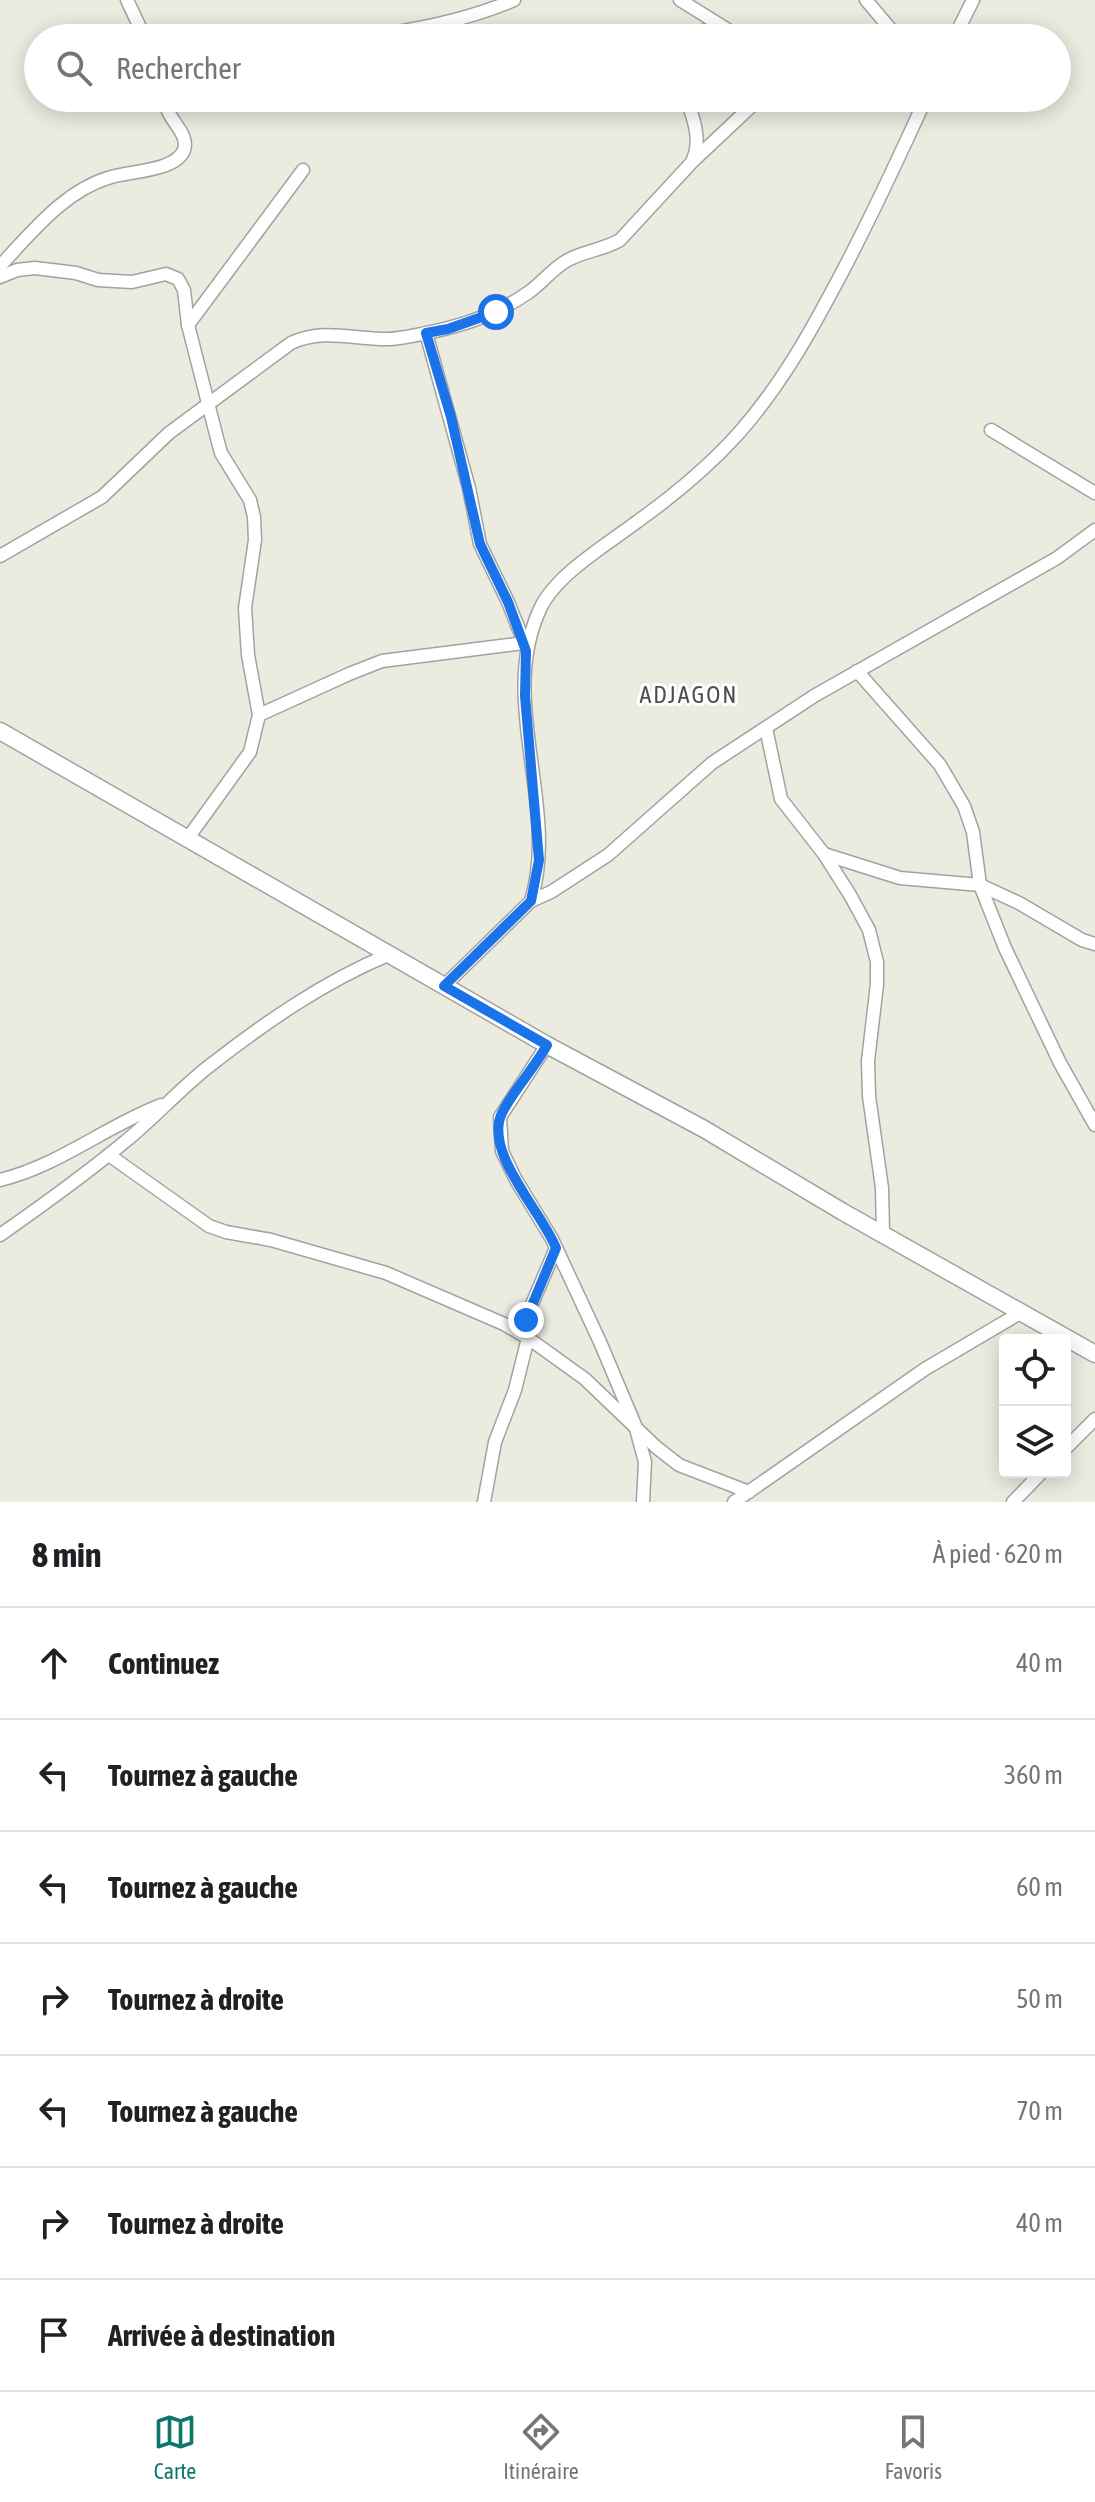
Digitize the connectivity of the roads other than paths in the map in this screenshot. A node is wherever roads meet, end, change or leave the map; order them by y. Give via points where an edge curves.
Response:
1 (127, 0) edge
2 (514, 0) edge
3 (680, 0) edge
4 (866, 0) edge
5 (973, 0) edge
6 (138, 24) edge
7 (439, 24) edge
8 (717, 24) edge
9 (886, 24) edge
10 (961, 24) edge
11 (169, 112) edge
12 (689, 112) edge
13 (745, 112) edge
14 (920, 112) edge
15 (692, 162) junction
16 (303, 170) dead end
17 (0, 266) edge
18 (0, 277) edge
19 (188, 325) junction
20 (426, 333) junction
21 (209, 403) junction
22 (991, 430) dead end
23 (1095, 493) edge
24 (1095, 530) edge
25 (0, 556) edge
26 (525, 647) junction
27 (857, 671) junction
28 (259, 715) junction
29 (766, 728) junction
30 (0, 731) edge
31 (188, 838) junction
32 (824, 854) junction
33 (980, 885) junction
34 (531, 901) junction
35 (1095, 944) edge
36 (388, 955) junction
37 (444, 986) junction
38 (547, 1045) junction
39 (167, 1102) junction
40 (1095, 1125) edge
41 (109, 1155) junction
42 (0, 1180) edge
43 (883, 1234) junction
44 (0, 1235) edge
45 (556, 1248) junction
46 (1020, 1313) junction
47 (524, 1335) junction
48 (1095, 1354) edge
49 (1095, 1419) edge
50 (635, 1425) junction
51 (1071, 1443) edge
52 (1036, 1478) edge
53 (749, 1492) junction
54 (484, 1502) edge
55 (643, 1502) edge
56 (734, 1502) edge
57 (1013, 1502) edge

1 - 6 street
2 - 7 street
3 - 8 street
4 - 9 street
5 - 10 street
11 - 17 street via 183,135 179,157 163,167 112,176 77,192
12 - 15 street via 697,144
13 - 15 street
14 - 26 street via 868,225 768,400 695,475 551,592
15 - 20 street via 620,240 569,259 496,312
16 - 19 street
18 - 19 street via 35,268 132,282 166,274 178,279 184,290
19 - 21 street
20 - 21 street via 384,340 308,336
20 - 26 street via 480,544
21 - 25 street via 102,497
21 - 28 street via 221,453 250,500 254,517 245,608
22 - 23 street
24 - 27 street via 1057,558
26 - 28 street via 382,661
26 - 34 street via 539,860
27 - 29 street
27 - 33 street via 940,765 954,789 973,832
28 - 31 street via 250,752
29 - 32 street via 781,799
29 - 34 street via 712,763 608,855
30 - 31 street
31 - 36 street
32 - 33 street via 900,878
32 - 43 street via 869,930 877,962 868,1061
33 - 35 street
33 - 40 street via 1060,1063
34 - 37 street
36 - 37 street
36 - 39 street via 316,991
37 - 38 street
38 - 43 street
38 - 45 street via 499,1123 505,1161
39 - 41 street
39 - 42 street via 51,1161
41 - 44 street
41 - 47 street via 209,1226 386,1273
43 - 46 street
45 - 47 street
45 - 50 street
46 - 48 street
46 - 53 street via 925,1369
47 - 50 street via 585,1379
47 - 54 street via 515,1390 495,1442
49 - 51 street
50 - 53 street via 679,1465
50 - 55 street via 645,1462
52 - 57 street
53 - 56 street

